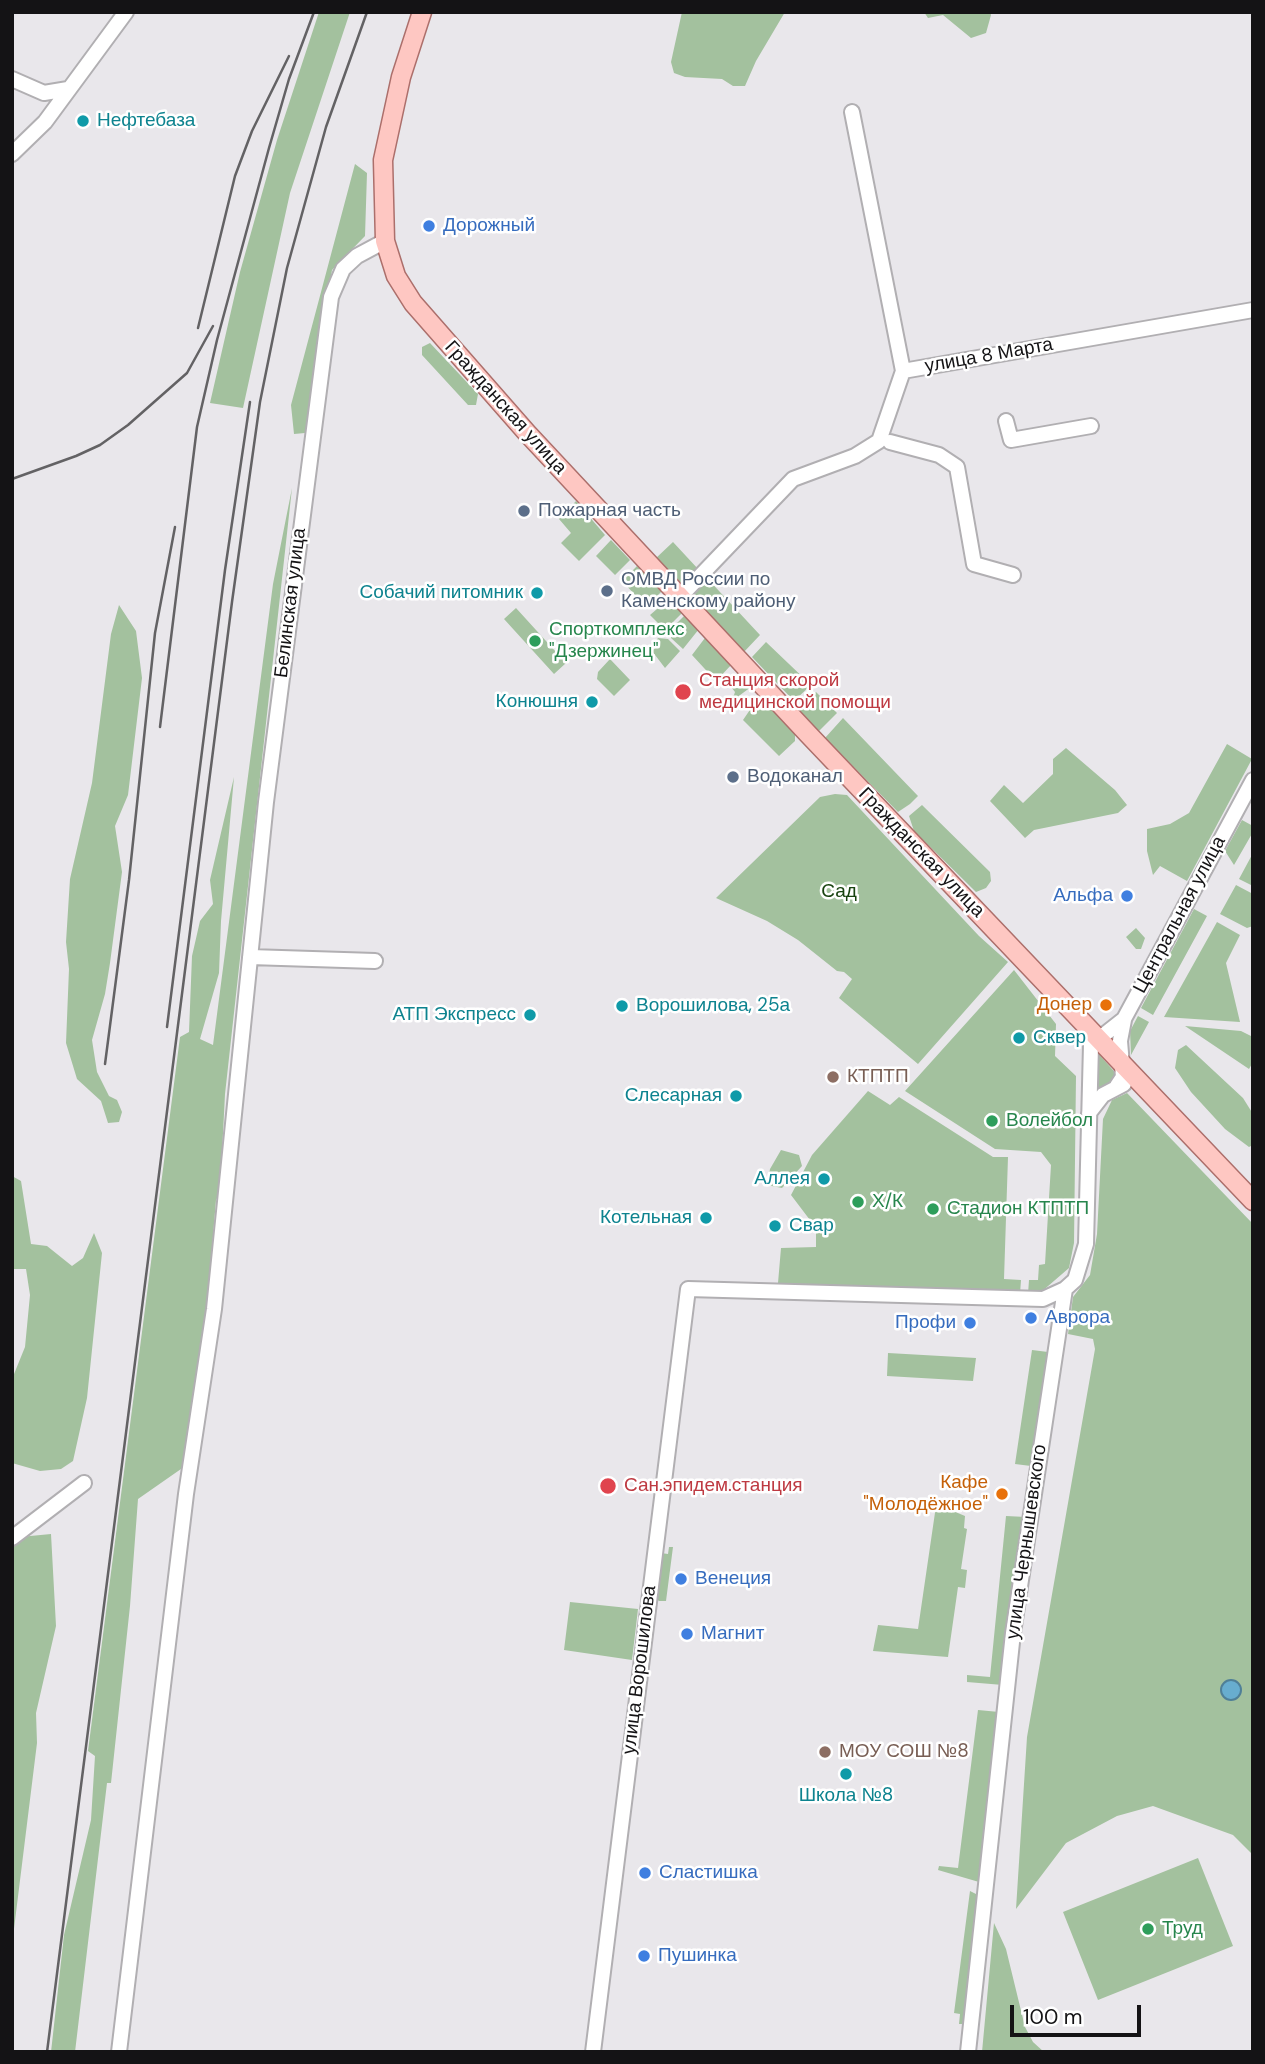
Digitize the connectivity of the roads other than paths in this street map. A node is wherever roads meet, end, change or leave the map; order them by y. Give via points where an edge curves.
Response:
1 (126, 12) edge
2 (422, 12) edge
3 (12, 79) edge
4 (68, 89) junction
5 (852, 111) dead end
6 (12, 153) edge
7 (385, 241) junction
8 (1253, 310) edge
9 (903, 371) junction
10 (1006, 421) dead end
11 (1091, 426) dead end
12 (890, 442) dead end
13 (1013, 575) dead end
14 (680, 597) junction
15 (1253, 780) edge
16 (250, 957) junction
17 (375, 961) dead end
18 (1124, 1018) junction
19 (1100, 1043) junction
20 (1129, 1074) junction
21 (1088, 1114) junction
22 (1253, 1201) edge
23 (1065, 1289) junction
24 (83, 1483) dead end
25 (12, 1538) edge
26 (119, 2052) edge
27 (593, 2052) edge
28 (968, 2052) edge

1 - 4 street
2 - 7 main road via 401,77 383,160
3 - 4 street via 44,93
4 - 6 street via 45,121
5 - 9 street, улица 8 Марта
7 - 14 main road, Гражданская улица via 396,276 427,321
7 - 16 street, Белинская улица via 344,269 331,296
8 - 9 street, улица 8 Марта
9 - 14 street via 878,441 855,456 793,479
10 - 11 street via 1011,440
12 - 13 street via 939,455 957,467 974,564
14 - 19 main road, Гражданская улица
15 - 18 street, Центральная улица
16 - 17 street
16 - 26 street, Белинская улица via 214,1309 184,1507
18 - 19 street, улица Чернышевского
18 - 19 street, Центральная улица
19 - 20 main road, Гражданская улица
19 - 21 street, улица Чернышевского
20 - 21 street
20 - 22 main road, Гражданская улица
21 - 23 street, улица Чернышевского via 1086,1244 1075,1280
23 - 27 street, улица Ворошилова via 1043,1299 688,1289
23 - 28 street, улица Чернышевского via 1013,1633
24 - 25 street

